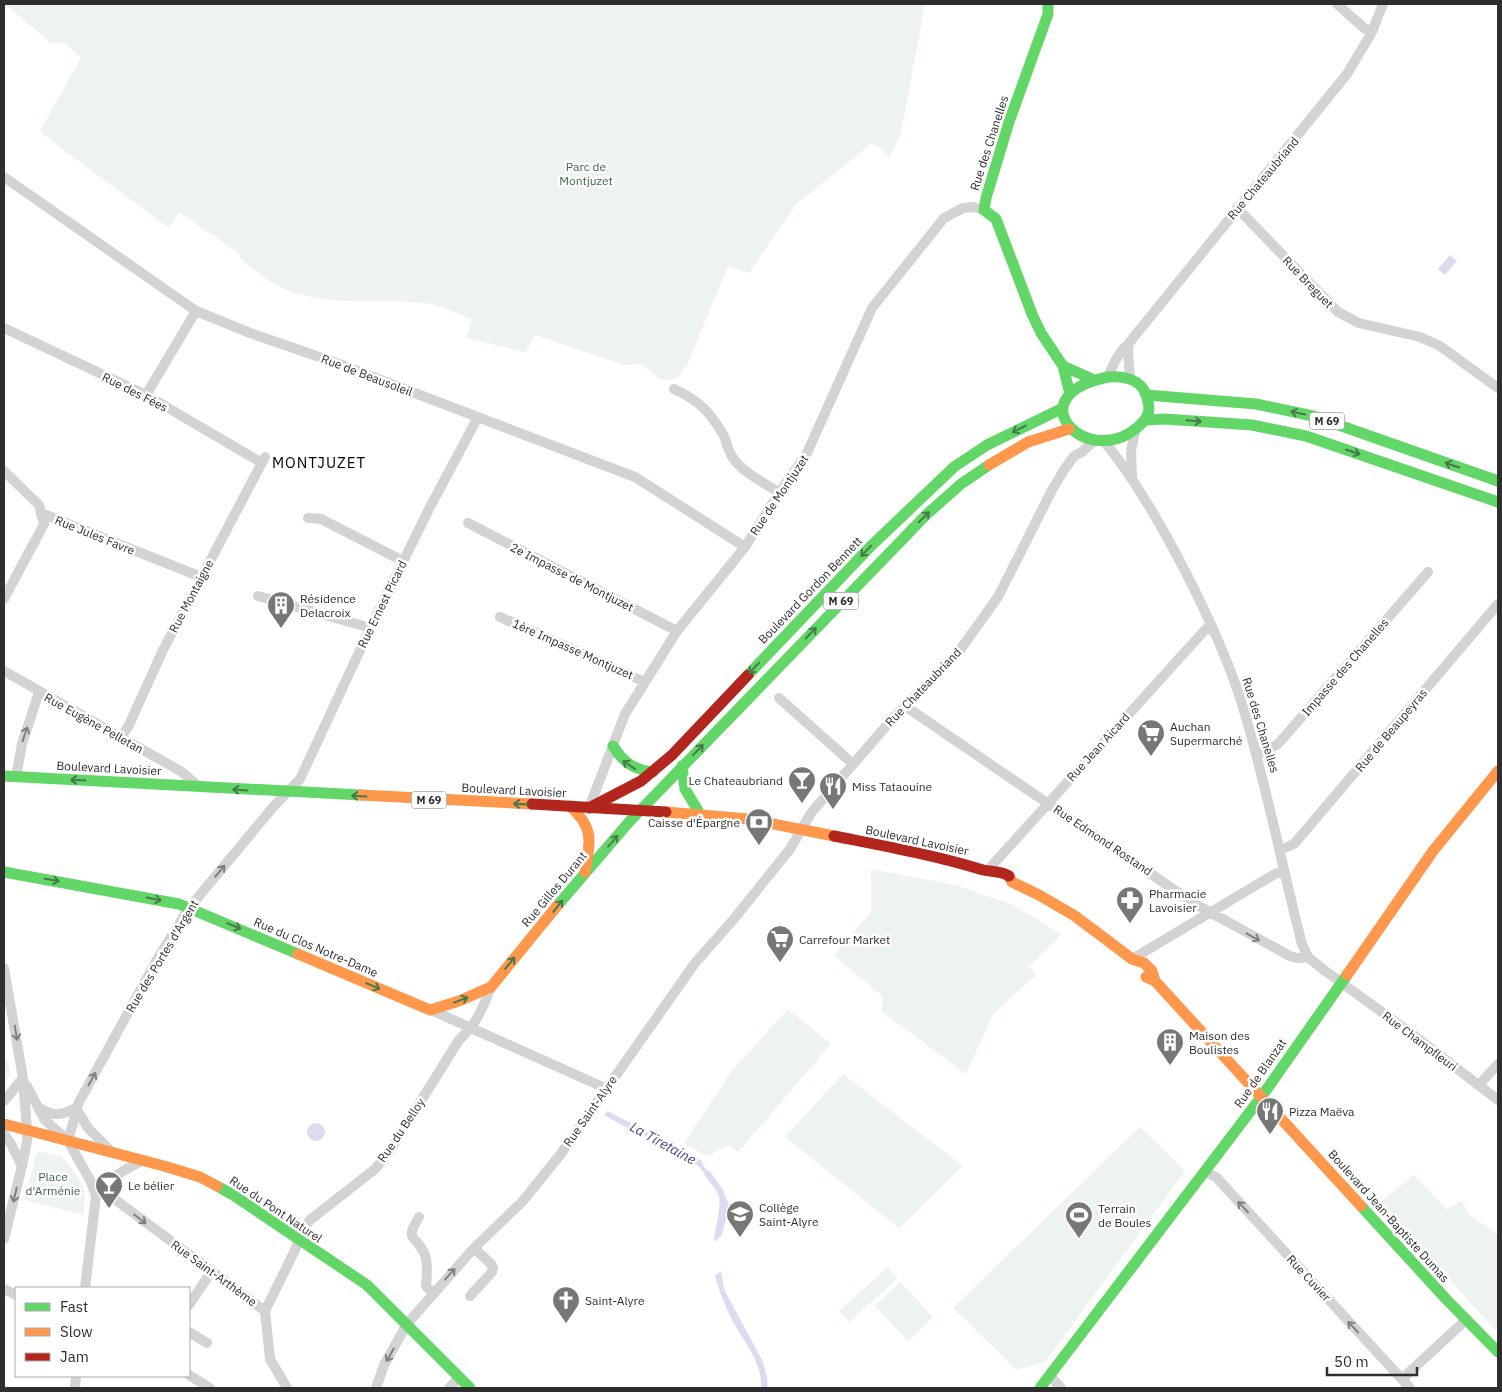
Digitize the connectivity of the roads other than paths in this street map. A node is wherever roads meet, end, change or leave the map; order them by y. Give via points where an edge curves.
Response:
1 (1048, 4) edge
2 (1337, 4) edge
3 (1383, 4) edge
4 (1372, 32) junction
5 (4, 177) edge
6 (1237, 208) junction
7 (984, 210) junction
8 (196, 311) junction
9 (4, 328) edge
10 (1129, 343) junction
11 (1063, 366) junction
12 (1108, 376) junction
13 (1130, 378) junction
14 (1092, 380) junction
15 (1498, 388) edge
16 (674, 389) dead end
17 (1070, 394) junction
18 (146, 395) junction
19 (1147, 395) junction
20 (1063, 408) junction
21 (478, 417) junction
22 (1146, 420) junction
23 (1135, 431) junction
24 (1073, 432) junction
25 (1100, 440) junction
26 (1074, 456) junction
27 (263, 460) joint
28 (4, 471) edge
29 (1132, 478) junction
30 (1498, 481) edge
31 (779, 493) junction
32 (1498, 502) edge
33 (41, 513) junction
34 (308, 518) dead end
35 (468, 523) dead end
36 (744, 547) junction
37 (404, 561) junction
38 (1428, 572) dead end
39 (201, 577) junction
40 (258, 596) dead end
41 (4, 599) edge
42 (1498, 604) edge
43 (500, 617) dead end
44 (1211, 625) junction
45 (371, 628) junction
46 (677, 631) junction
47 (4, 671) edge
48 (645, 682) junction
49 (39, 692) junction
50 (779, 698) dead end
51 (905, 706) junction
52 (121, 737) junction
53 (612, 746) junction
54 (1257, 754) junction
55 (853, 764) junction
56 (682, 766) junction
57 (1498, 771) edge
58 (653, 772) junction
59 (10, 777) edge
60 (199, 787) junction
61 (289, 792) junction
62 (1047, 802) junction
63 (570, 806) junction
64 (589, 808) junction
65 (640, 810) junction
66 (700, 814) junction
67 (801, 830) junction
68 (1280, 850) junction
69 (1284, 870) junction
70 (987, 871) junction
71 (4, 872) edge
72 (585, 872) junction
73 (189, 908) junction
74 (1210, 913) junction
75 (1308, 957) junction
76 (1132, 959) junction
77 (4, 968) edge
78 (1341, 982) junction
79 (491, 987) junction
80 (430, 1010) junction
81 (471, 1028) junction
82 (1498, 1064) edge
83 (23, 1078) junction
84 (1479, 1085) junction
85 (605, 1088) junction
86 (1262, 1096) junction
87 (1498, 1100) edge
88 (4, 1101) edge
89 (36, 1105) junction
90 (76, 1108) junction
91 (4, 1124) edge
92 (27, 1130) junction
93 (4, 1134) edge
94 (68, 1141) junction
95 (110, 1151) junction
96 (144, 1160) junction
97 (22, 1166) junction
98 (1204, 1172) junction
99 (98, 1192) junction
100 (419, 1217) dead end
101 (4, 1240) edge
102 (298, 1240) junction
103 (474, 1248) junction
104 (211, 1272) junction
105 (85, 1287) edge
106 (433, 1293) junction
107 (470, 1296) dead end
108 (190, 1304) edge
109 (265, 1310) junction
110 (1467, 1318) junction
111 (407, 1324) junction
112 (190, 1333) edge
113 (207, 1343) dead end
114 (1498, 1352) edge
115 (190, 1376) edge
116 (1050, 1376) junction
117 (460, 1377) junction
118 (1402, 1379) junction
119 (210, 1388) edge
120 (287, 1388) edge
121 (376, 1388) edge
122 (449, 1388) edge
123 (470, 1388) edge
124 (1040, 1388) edge
125 (1061, 1388) edge
126 (1410, 1388) edge

1 - 7 main road, Rue des Chanelles via 1048,14 1009,122
2 - 4 street
3 - 4 street, Rue Chateaubriand
4 - 6 street, Rue Chateaubriand via 1342,80
5 - 8 street, Rue de Beausoleil
6 - 10 street, Rue Chateaubriand
6 - 15 street, Rue Breguet via 1338,312 1359,323 1420,336 1440,346
7 - 11 main road, Rue des Chanelles via 996,219 1032,314
7 - 31 street, Rue de Montjuzet via 963,208 944,218 881,295 865,322 807,453
8 - 18 street
8 - 21 street, Rue de Beausoleil
9 - 18 street, Rue des Fées
10 - 12 street, Rue Chateaubriand via 1116,357
10 - 13 street
11 - 14 main road
11 - 17 main road, Rue des Chanelles
12 - 13 main road
12 - 14 main road
13 - 19 main road
14 - 17 main road
16 - 31 street via 703,406 724,437 732,457
17 - 20 main road
18 - 27 street, Rue des Fées
19 - 22 main road via 1149,409
30 -> 19 main road, M 69 via 1313,416 1256,404
20 - 24 main road via 1064,418
20 -> 58 main road, Boulevard Gordon Bennett / M 69 via 987,445 954,467 871,546
21 - 36 street, Rue de Beausoleil via 635,477
21 - 37 street, Rue Ernest Picard
22 - 23 main road
22 -> 32 main road, M 69 via 1165,418 1252,425 1306,436
23 - 25 main road
23 - 29 street, Rue des Chanelles via 1130,464
24 - 25 main road via 1087,439
24 - 26 street, Rue Chateaubriand
56 -> 24 main road, M 69 via 883,558 961,484 1028,442
25 - 26 street, Rue Chateaubriand
25 - 29 street, Rue des Chanelles
26 - 51 street, Rue Chateaubriand via 1052,490 998,597 957,654
27 - 39 street, Rue Montaigne
28 - 33 street, Rue Jules Favre via 39,504
29 - 44 street, Rue des Chanelles via 1172,546
31 - 36 street, Rue de Montjuzet
33 - 39 street, Rue Jules Favre
33 - 41 street via 44,524
34 - 37 street via 321,519
35 - 46 street, 2e Impasse de Montjuzet
36 - 46 street, Rue de Montjuzet
37 - 45 street, Rue Ernest Picard
38 - 54 street, Impasse des Chanelles via 1278,744
39 - 52 street, Rue Montaigne
40 - 45 street
42 - 68 street, Rue de Beaupeyras via 1294,844
43 - 48 street, 1ère Impasse Montjuzet
44 - 54 street, Rue des Chanelles via 1241,700
44 - 62 street, Rue Jean Aicard
45 - 61 street, Rue Ernest Picard via 300,780
46 - 48 street, Rue de Montjuzet
47 - 49 street, Rue Eugène Pelletan
48 - 53 street, Rue de Montjuzet via 625,714
49 - 52 street, Rue Eugène Pelletan
59 -> 49 street, Rue Eugène Pelletan
50 - 55 street
51 - 55 street, Rue Chateaubriand
51 - 62 street, Rue Edmond Rostand
52 - 60 street, Rue Eugène Pelletan via 182,772
58 -> 53 main road via 627,765
53 - 64 street, Rue de Montjuzet
54 - 68 street, Rue des Chanelles
55 - 67 street, Rue Chateaubriand via 810,813
56 - 65 main road, M 69
56 - 66 main road via 685,789
57 - 78 main road, Rue de Blanzat via 1437,845
58 - 64 main road, Boulevard Gordon Bennett / M 69
60 -> 59 main road, Boulevard Lavoisier / M 69
61 -> 60 main road, Boulevard Lavoisier / M 69
63 -> 61 main road, Boulevard Lavoisier / M 69
73 -> 61 street, Rue des Portes d'Argent
62 - 70 street, Rue Jean Aicard
62 - 74 street, Rue Edmond Rostand
63 - 64 main road, Boulevard Lavoisier
63 - 72 main road via 585,820 590,834
64 - 65 main road, Boulevard Lavoisier
65 - 66 main road, Boulevard Lavoisier
72 -> 65 main road, Rue Gilles Durant / M 69
66 - 67 main road, Boulevard Lavoisier via 748,819
67 - 70 main road, Boulevard Lavoisier via 951,860
67 - 85 street, Rue Saint-Alyre via 750,900 695,963
68 - 69 street, Rue des Chanelles
69 - 74 street
69 - 75 street, Rue des Chanelles
70 - 76 main road, Boulevard Lavoisier via 1008,875 1012,882 1075,916
71 -> 73 main road, Rue du Clos Notre-Dame
79 -> 72 main road, Rue Gilles Durant / M 69
73 -> 80 main road, Rue du Clos Notre-Dame
90 -> 73 street, Rue des Portes d'Argent
74 -> 75 street, Rue Edmond Rostand via 1290,956
74 - 76 street
75 - 78 street
76 - 86 main road, Boulevard Lavoisier via 1136,970 1155,981
77 -> 83 street
78 - 84 street, Rue Champfleuri
78 - 86 main road, Rue de Blanzat
80 -> 79 main road, Rue Gilles Durant / M 69 via 459,1002
79 - 81 street, Rue Gilles Durant
80 - 81 street, Rue du Clos Notre-Dame
81 - 85 street, Rue du Clos Notre-Dame
81 - 102 street, Rue du Belloy via 458,1040 389,1152 310,1220
82 - 84 street
83 - 88 street
83 - 89 street
83 - 92 street
84 - 87 street, Rue Champfleuri
85 - 103 street, Rue Saint-Alyre via 560,1155 522,1202
86 - 98 main road, Rue de Blanzat
86 - 110 main road, Boulevard Jean-Baptiste Dumas via 1446,1299
89 - 90 street via 52,1115
89 - 94 street via 44,1119
90 - 94 street, Rue des Portes d'Argent
90 - 95 street via 88,1128
91 - 92 main road, Rue du Pont Naturel
92 - 94 main road, Rue du Pont Naturel
92 - 97 street
93 - 97 street
94 - 95 main road, Rue du Pont Naturel
94 - 99 street
95 - 96 main road, Rue du Pont Naturel
96 - 99 street via 112,1177
96 - 102 main road, Rue du Pont Naturel via 200,1177
97 -> 101 street
98 - 116 main road, Rue de Blanzat
118 -> 98 street, Rue Cuvier via 1216,1177
99 -> 104 street, Rue Saint-Arthème
99 - 105 street
100 - 106 street via 411,1236 424,1254 426,1286
102 - 109 street, Rue Saint-Arthème
102 - 111 main road, Rue du Pont Naturel via 367,1285
106 -> 103 street, Rue Saint-Alyre
103 - 107 street via 493,1268
104 - 108 street
104 - 109 street, Rue Saint-Arthème
106 - 111 street, Rue Saint-Alyre
109 - 120 street via 270,1359
110 - 114 main road, Boulevard Jean-Baptiste Dumas
110 - 118 street
111 - 117 main road, Rue du Pont Naturel
111 -> 121 street, Rue Saint-Alyre via 384,1365
112 - 113 street
115 - 119 street
116 - 124 main road, Rue de Blanzat
116 - 125 street
117 - 122 street
117 - 123 main road, Rue du Pont Naturel
118 - 126 street, Rue Cuvier

